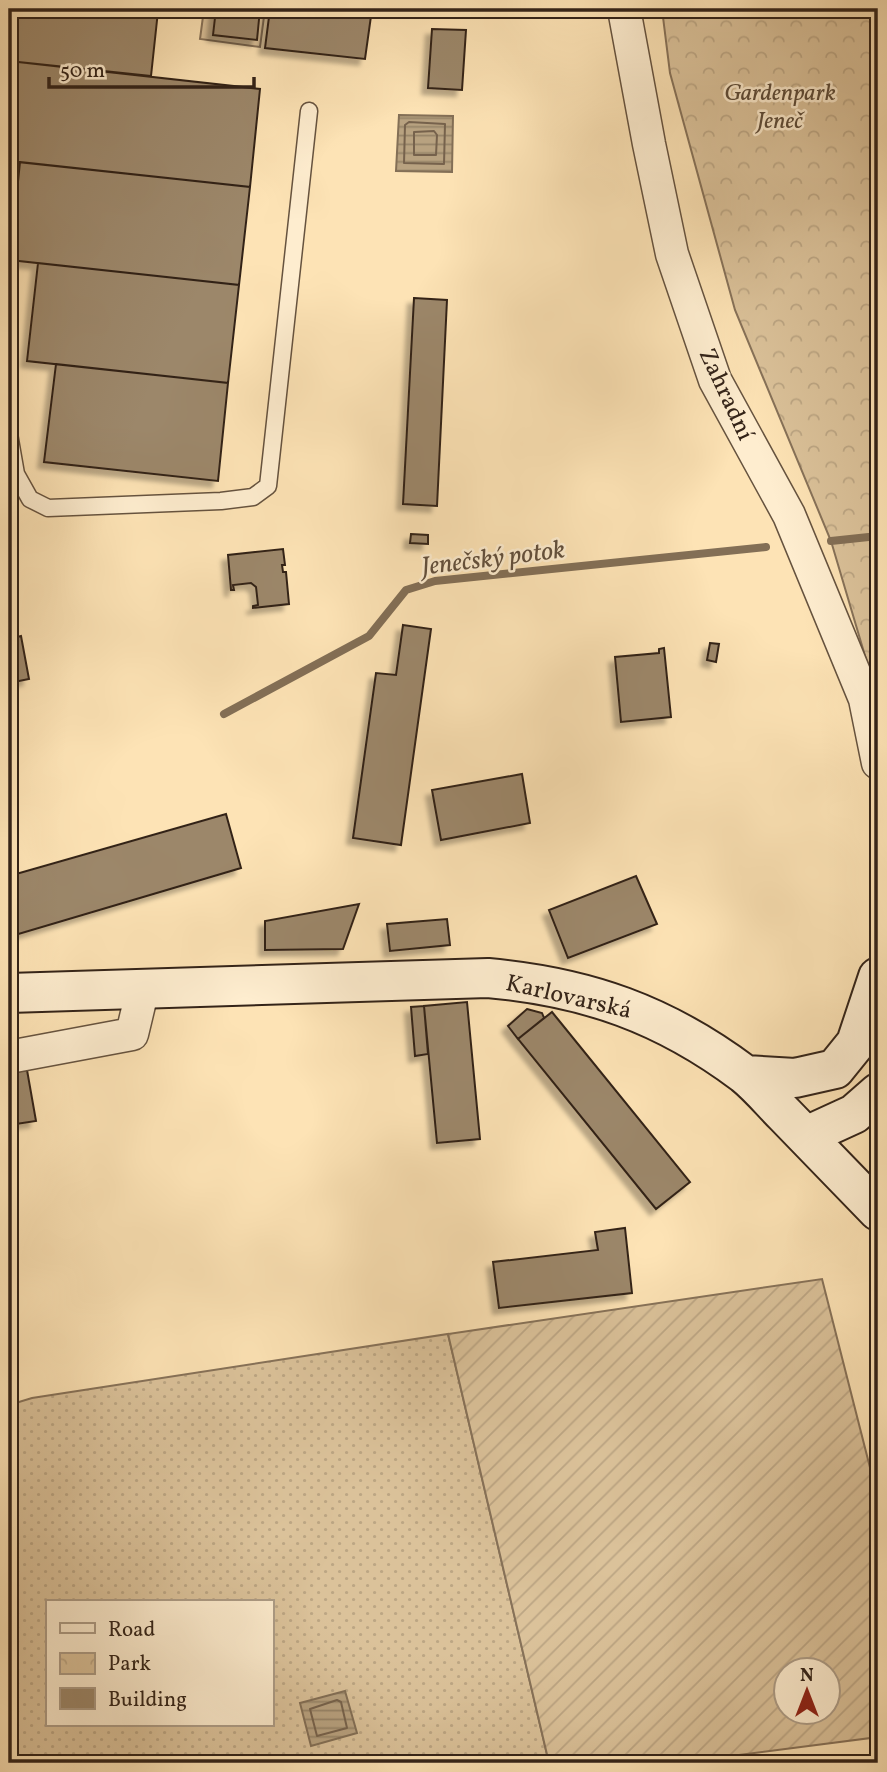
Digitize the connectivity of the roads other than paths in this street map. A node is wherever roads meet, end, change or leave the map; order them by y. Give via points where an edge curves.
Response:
1 (624, 9) edge
2 (309, 111) dead end
3 (9, 434) edge
4 (872, 698) edge
5 (878, 763) edge
6 (878, 977) edge
7 (143, 988) junction
8 (9, 993) edge
9 (9, 1057) edge
10 (835, 1069) junction
11 (746, 1075) junction
12 (878, 1093) edge
13 (806, 1136) junction
14 (878, 1211) edge

1 - 4 street, Zahradní via 672,254 715,380 789,515
2 - 3 lane via 268,486 253,497 221,501 48,508 30,499 16,474
4 - 5 street, Zahradní
6 - 10 main road via 856,1043
7 - 8 main road, Karlovarská
7 - 9 street via 132,1034
7 - 11 main road, Karlovarská via 512,980 633,1009 691,1038
10 - 11 main road via 795,1077
10 - 13 main road
11 - 13 main road, Karlovarská
12 - 13 main road via 854,1114
13 - 14 main road, Karlovarská

